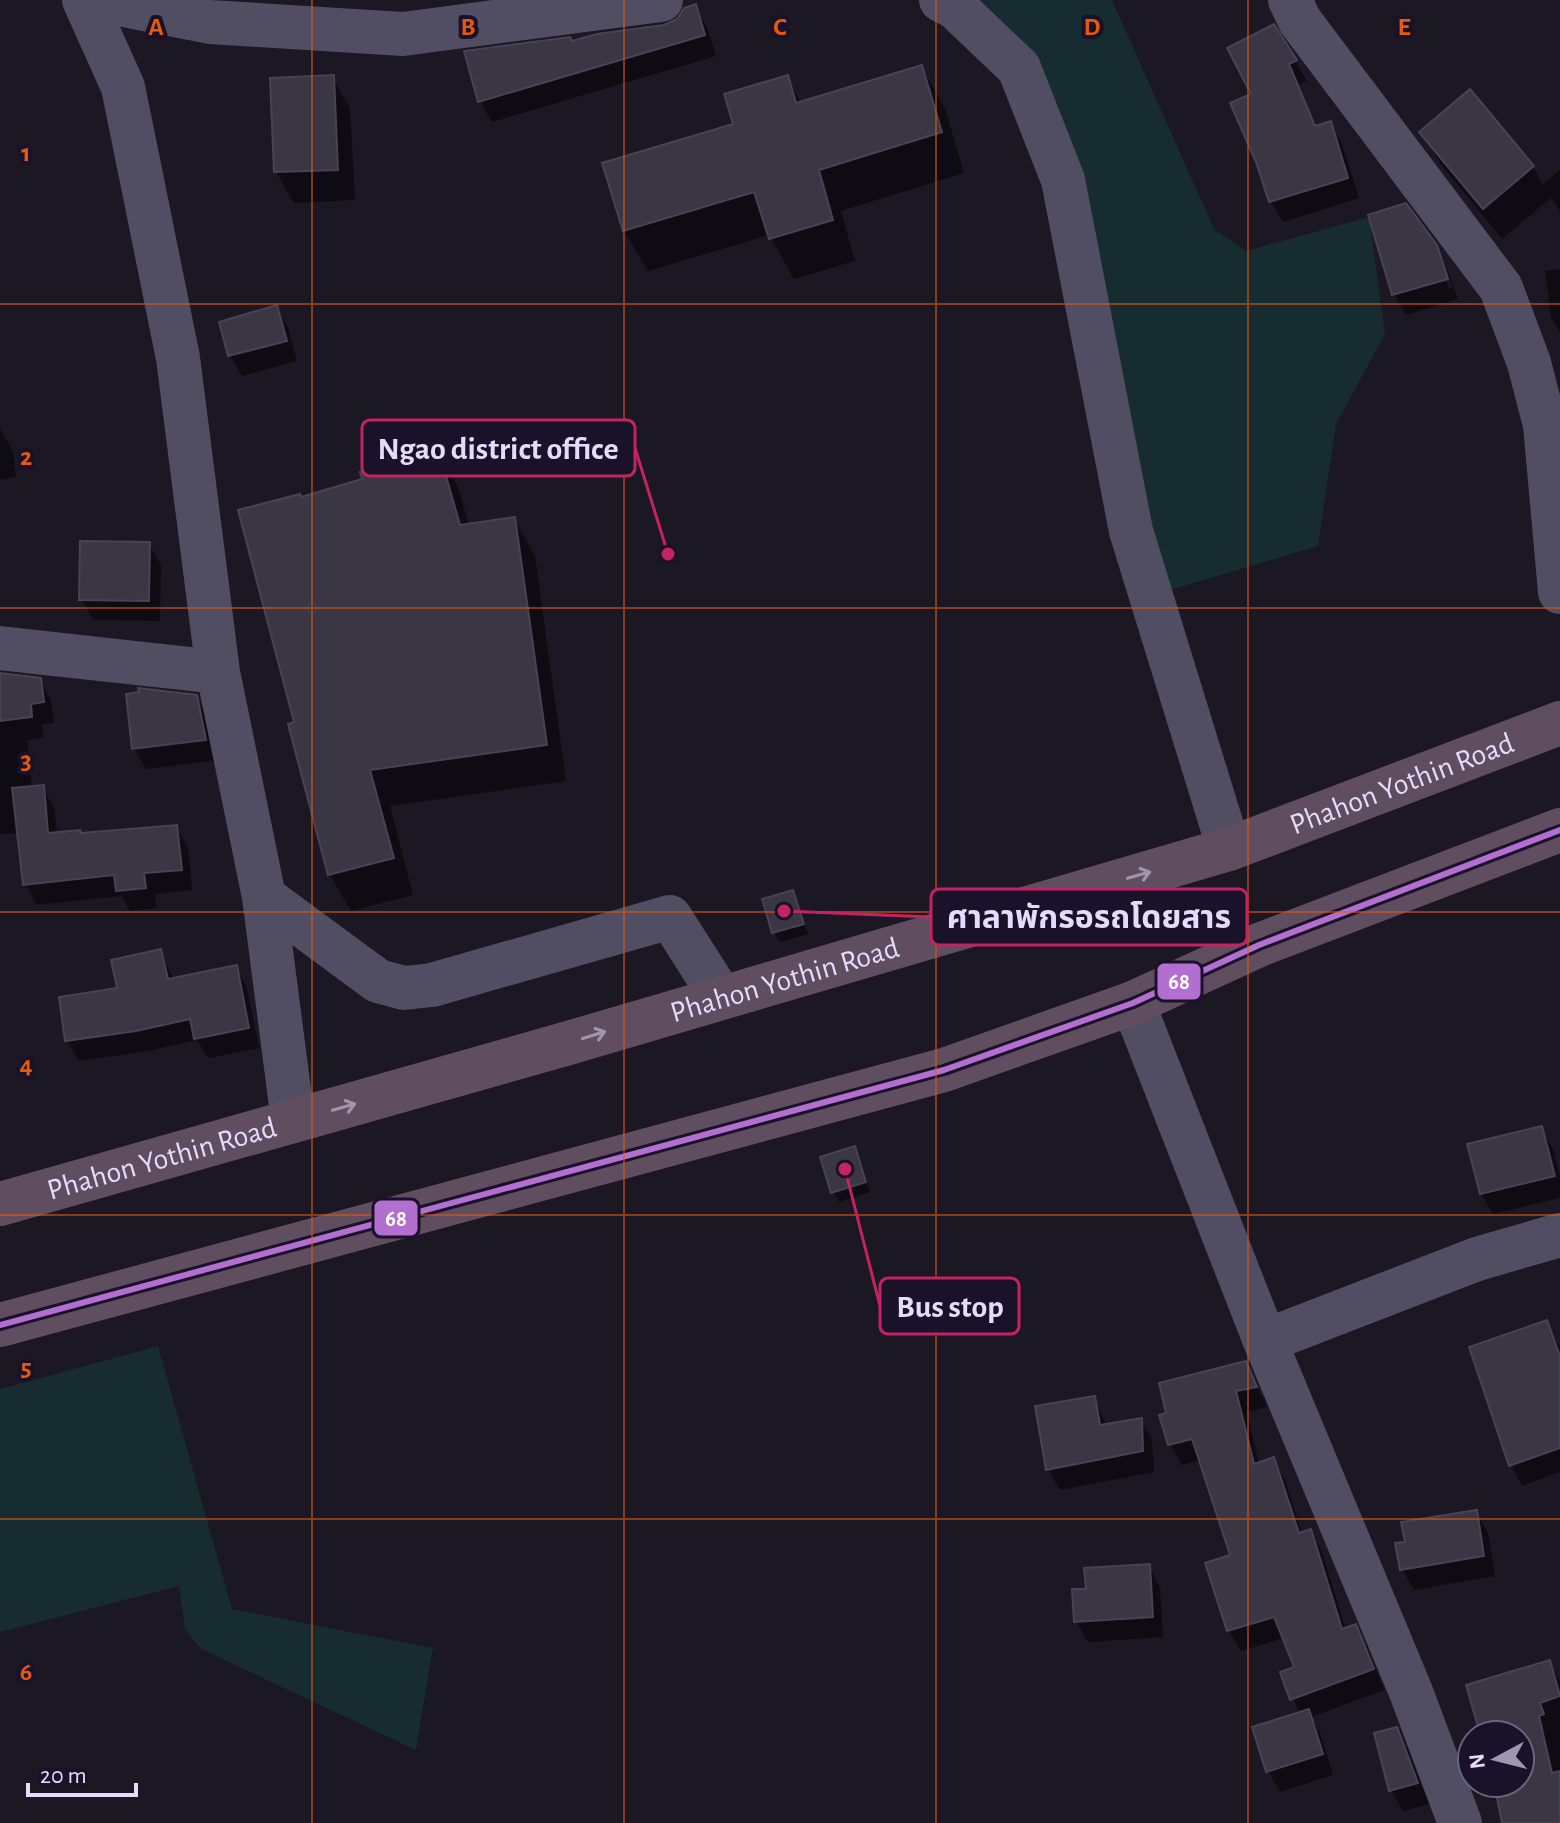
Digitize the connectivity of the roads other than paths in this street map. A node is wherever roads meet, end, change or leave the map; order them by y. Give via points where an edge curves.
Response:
1 (84, 0) edge
2 (98, 0) edge
3 (661, 0) edge
4 (941, 0) edge
5 (1290, 0) edge
6 (1560, 592) edge
7 (0, 648) edge
8 (218, 672) junction
9 (1560, 723) edge
10 (1560, 830) edge
11 (1229, 849) junction
12 (264, 897) junction
13 (721, 997) junction
14 (1133, 1003) junction
15 (293, 1121) junction
16 (0, 1204) edge
17 (1560, 1235) edge
18 (0, 1325) edge
19 (1265, 1341) junction
20 (1460, 1823) edge

1 - 8 street via 123,87 178,358
2 - 3 street via 210,22 403,34
4 - 11 street via 1019,68 1063,180 1131,531
5 - 6 street via 1300,21 1501,288 1545,425
7 - 8 street
8 - 12 street
9 - 11 highway, Phahon Yothin Road
10 - 14 highway via 1259,945
13 -> 11 highway, Phahon Yothin Road
12 - 13 street via 378,981 404,988 432,985 670,917
12 - 15 street
15 -> 13 highway, Phahon Yothin Road
14 - 18 highway via 944,1070
14 - 19 street
15 - 16 highway, Phahon Yothin Road
17 - 19 street via 1477,1259
19 - 20 street

